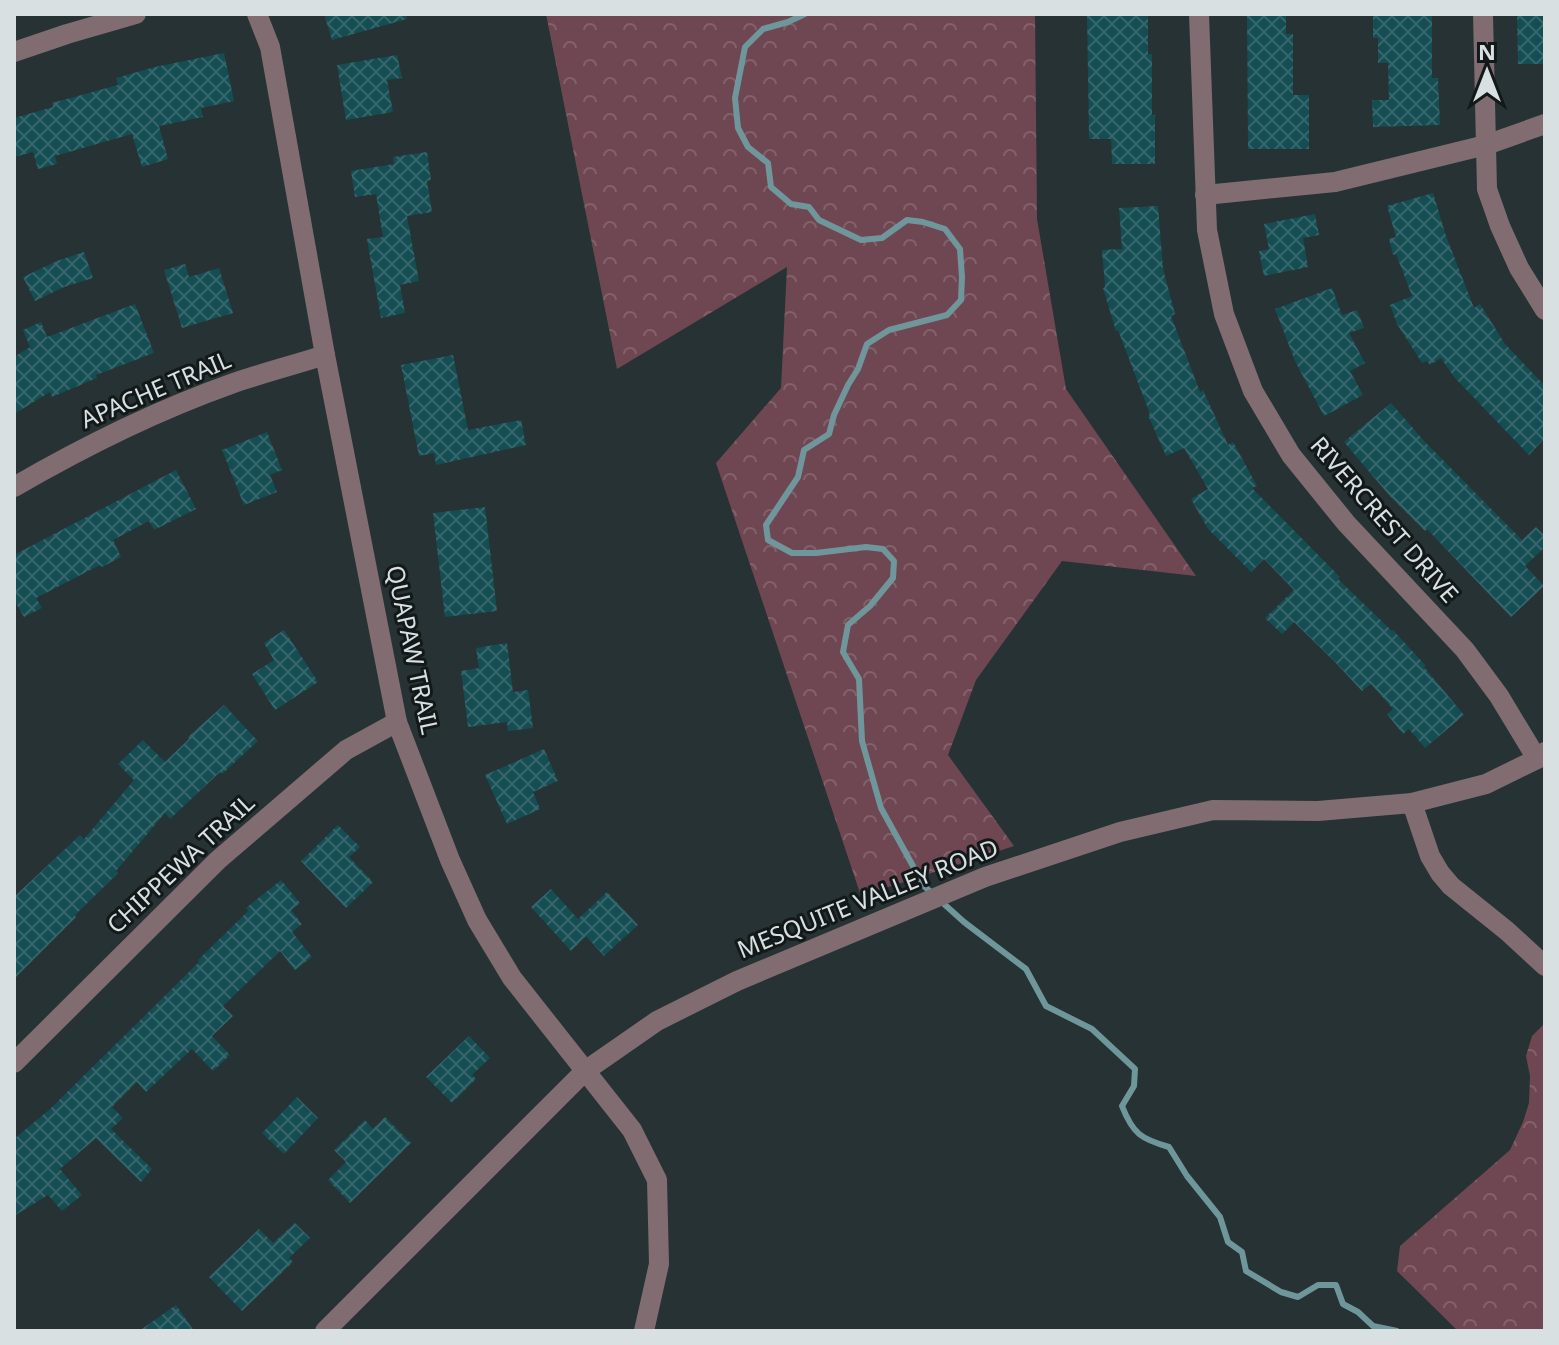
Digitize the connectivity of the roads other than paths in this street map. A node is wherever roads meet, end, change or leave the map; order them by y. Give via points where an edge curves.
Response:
1 (136, 14) edge
2 (257, 14) edge
3 (1199, 14) edge
4 (1483, 14) edge
5 (14, 52) edge
6 (1545, 124) edge
7 (1486, 145) junction
8 (1205, 195) junction
9 (1545, 310) edge
10 (325, 355) junction
11 (14, 487) edge
12 (397, 722) junction
13 (1541, 756) edge
14 (1412, 803) junction
15 (1545, 966) edge
16 (14, 1063) edge
17 (585, 1071) junction
18 (325, 1331) edge
19 (644, 1331) edge

1 - 5 street
2 - 10 street, QUAPAW TRAIL via 270,47
3 - 8 street, RIVERCREST DRIVE
4 - 7 street
6 - 7 street
7 - 8 street via 1335,182
7 - 9 street via 1487,189 1500,226
8 - 13 street, RIVERCREST DRIVE via 1224,314 1253,391 1291,455 1346,523 1465,650
10 - 11 street, APACHE TRAIL via 230,384 149,418
10 - 12 street, QUAPAW TRAIL
12 - 16 street, CHIPPEWA TRAIL via 346,750 218,860
12 - 17 street, QUAPAW TRAIL via 477,920 512,978
13 - 14 street, MESQUITE VALLEY ROAD via 1486,784
14 - 15 street via 1440,873
14 - 17 street, MESQUITE VALLEY ROAD via 1318,811 1213,810 1120,832 985,877 737,981 657,1021
17 - 18 street, MESQUITE VALLEY ROAD
17 - 19 street, QUAPAW TRAIL via 632,1130 657,1180 659,1264

